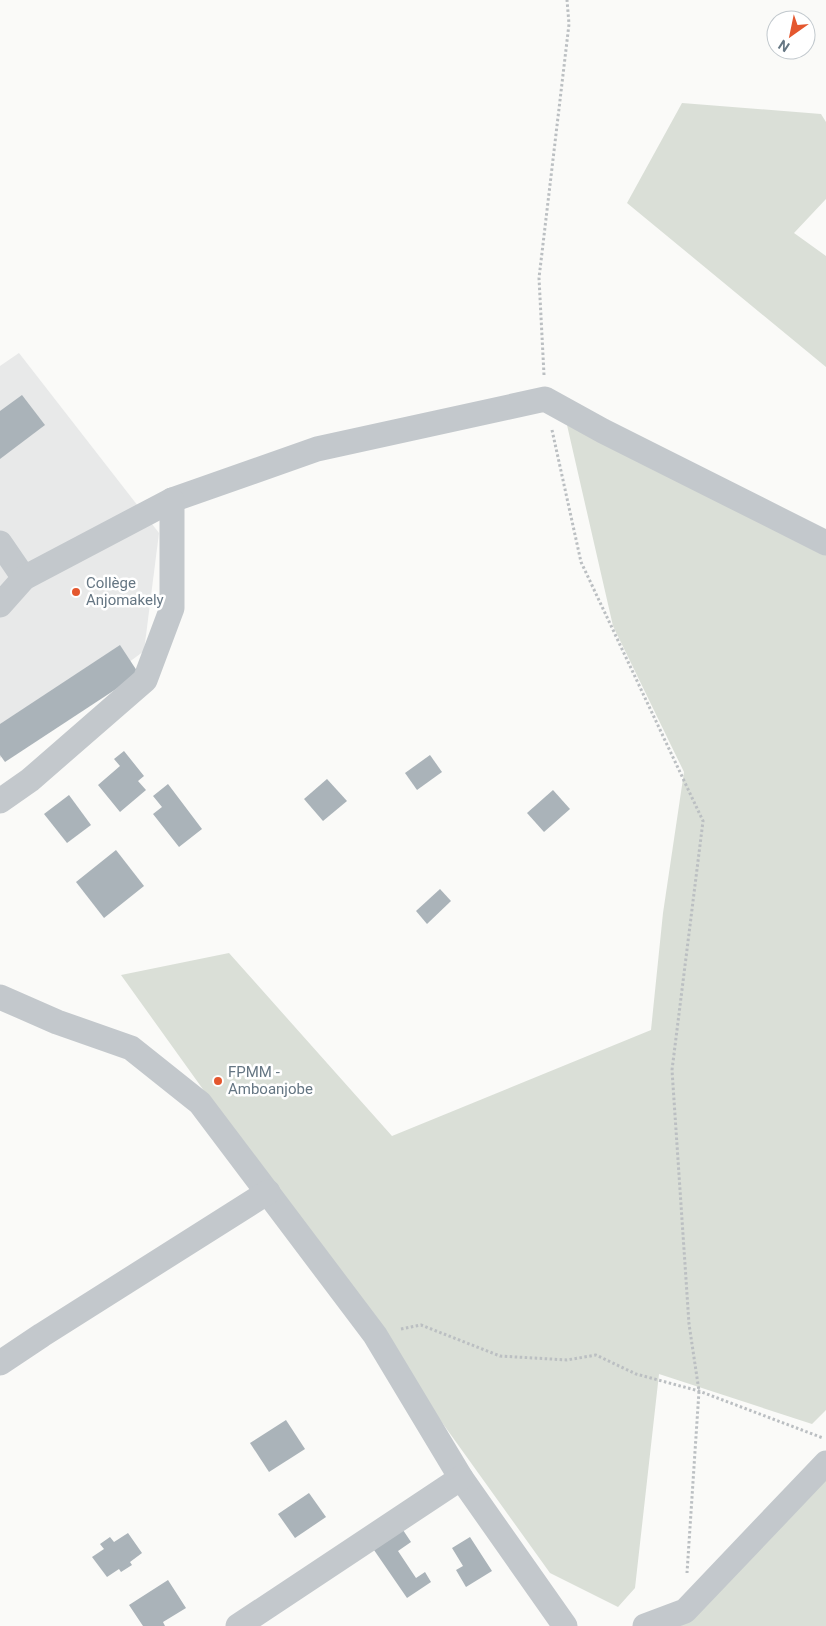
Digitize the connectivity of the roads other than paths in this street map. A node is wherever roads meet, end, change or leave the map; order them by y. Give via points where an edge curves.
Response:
1 (172, 500) junction
2 (0, 543) edge
3 (826, 543) edge
4 (24, 578) junction
5 (0, 605) edge
6 (0, 801) edge
7 (0, 996) edge
8 (268, 1192) junction
9 (0, 1363) edge
10 (826, 1462) edge
11 (460, 1478) junction
12 (683, 1618) edge
13 (238, 1626) edge
14 (566, 1626) edge
15 (645, 1626) edge

1 - 3 street via 317,449 545,399
1 - 4 street
1 - 6 street via 172,608 145,680 30,780
2 - 4 street
4 - 5 street
7 - 8 street via 57,1022 131,1048 200,1103
8 - 9 street
8 - 11 street via 375,1335
10 - 12 street
11 - 13 street
11 - 14 street
12 - 15 street

